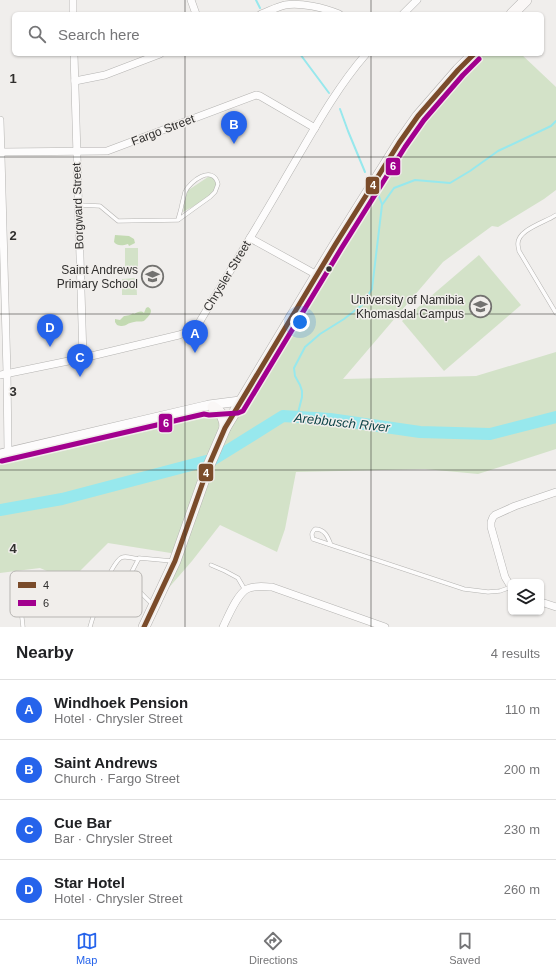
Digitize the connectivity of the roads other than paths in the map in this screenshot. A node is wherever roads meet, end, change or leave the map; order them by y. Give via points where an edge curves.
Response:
1 (73, 0) edge
2 (191, 0) edge
3 (417, 0) edge
4 (526, 0) edge
5 (73, 12) edge
6 (195, 12) edge
7 (266, 12) edge
8 (332, 12) edge
9 (405, 12) edge
10 (514, 12) edge
11 (74, 56) edge
12 (155, 56) edge
13 (364, 56) edge
14 (472, 56) edge
15 (75, 81) junction
16 (0, 120) edge
17 (315, 128) junction
18 (1, 152) edge
19 (76, 152) junction
20 (78, 205) junction
21 (556, 215) edge
22 (178, 220) junction
23 (250, 238) junction
24 (317, 276) junction
25 (556, 313) edge
26 (82, 358) junction
27 (4, 374) edge
28 (239, 404) junction
29 (209, 407) junction
30 (225, 428) junction
31 (4, 453) edge
32 (556, 492) edge
33 (331, 545) junction
34 (138, 559) junction
35 (175, 561) junction
36 (211, 565) dead end
37 (111, 571) dead end
38 (132, 571) edge
39 (508, 582) edge
40 (508, 588) edge
41 (245, 590) junction
42 (142, 594) edge
43 (544, 603) edge
44 (153, 606) junction
45 (556, 607) edge
46 (22, 617) edge
47 (94, 617) edge
48 (23, 627) edge
49 (90, 627) edge
50 (144, 627) edge
51 (223, 627) edge
52 (385, 627) edge

1 - 5 street
2 - 6 street
3 - 9 street
4 - 10 main road
7 - 8 street via 292,4
11 - 15 street, Borgward Street
12 - 15 street via 105,75
13 - 17 street, Chrysler Street via 342,85
14 - 24 main road via 418,116
15 - 19 street, Borgward Street
16 - 18 street
17 - 19 street, Fargo Street via 256,95 107,151
17 - 23 street, Chrysler Street
18 - 19 street, Fargo Street
18 - 27 street
19 - 20 street, Borgward Street
20 - 22 lane via 100,206 118,221
20 - 26 street, Borgward Street
21 - 25 lane via 525,232 518,240 520,251
22 - 22 lane via 215,192 218,184 214,177 208,174 193,182 185,192
23 - 24 street
23 - 26 street, Chrysler Street via 199,323 192,330
24 - 28 main road
26 - 27 street, Chrysler Street
27 - 31 street
28 - 29 street
28 - 30 main road
29 - 30 main road via 223,416
29 - 31 street
30 - 35 main road
32 - 39 street via 515,506 493,517 493,533
33 - 33 lane via 313,539 312,532 315,529 322,530
33 - 40 lane via 464,589 488,592
34 - 35 lane
34 - 37 lane via 127,556 118,559
34 - 38 lane
35 - 44 main road
36 - 41 lane via 238,578
41 - 51 street via 239,596
41 - 52 street via 260,586 272,587
42 - 44 lane
43 - 45 street
44 - 50 main road
46 - 48 lane
47 - 49 lane

